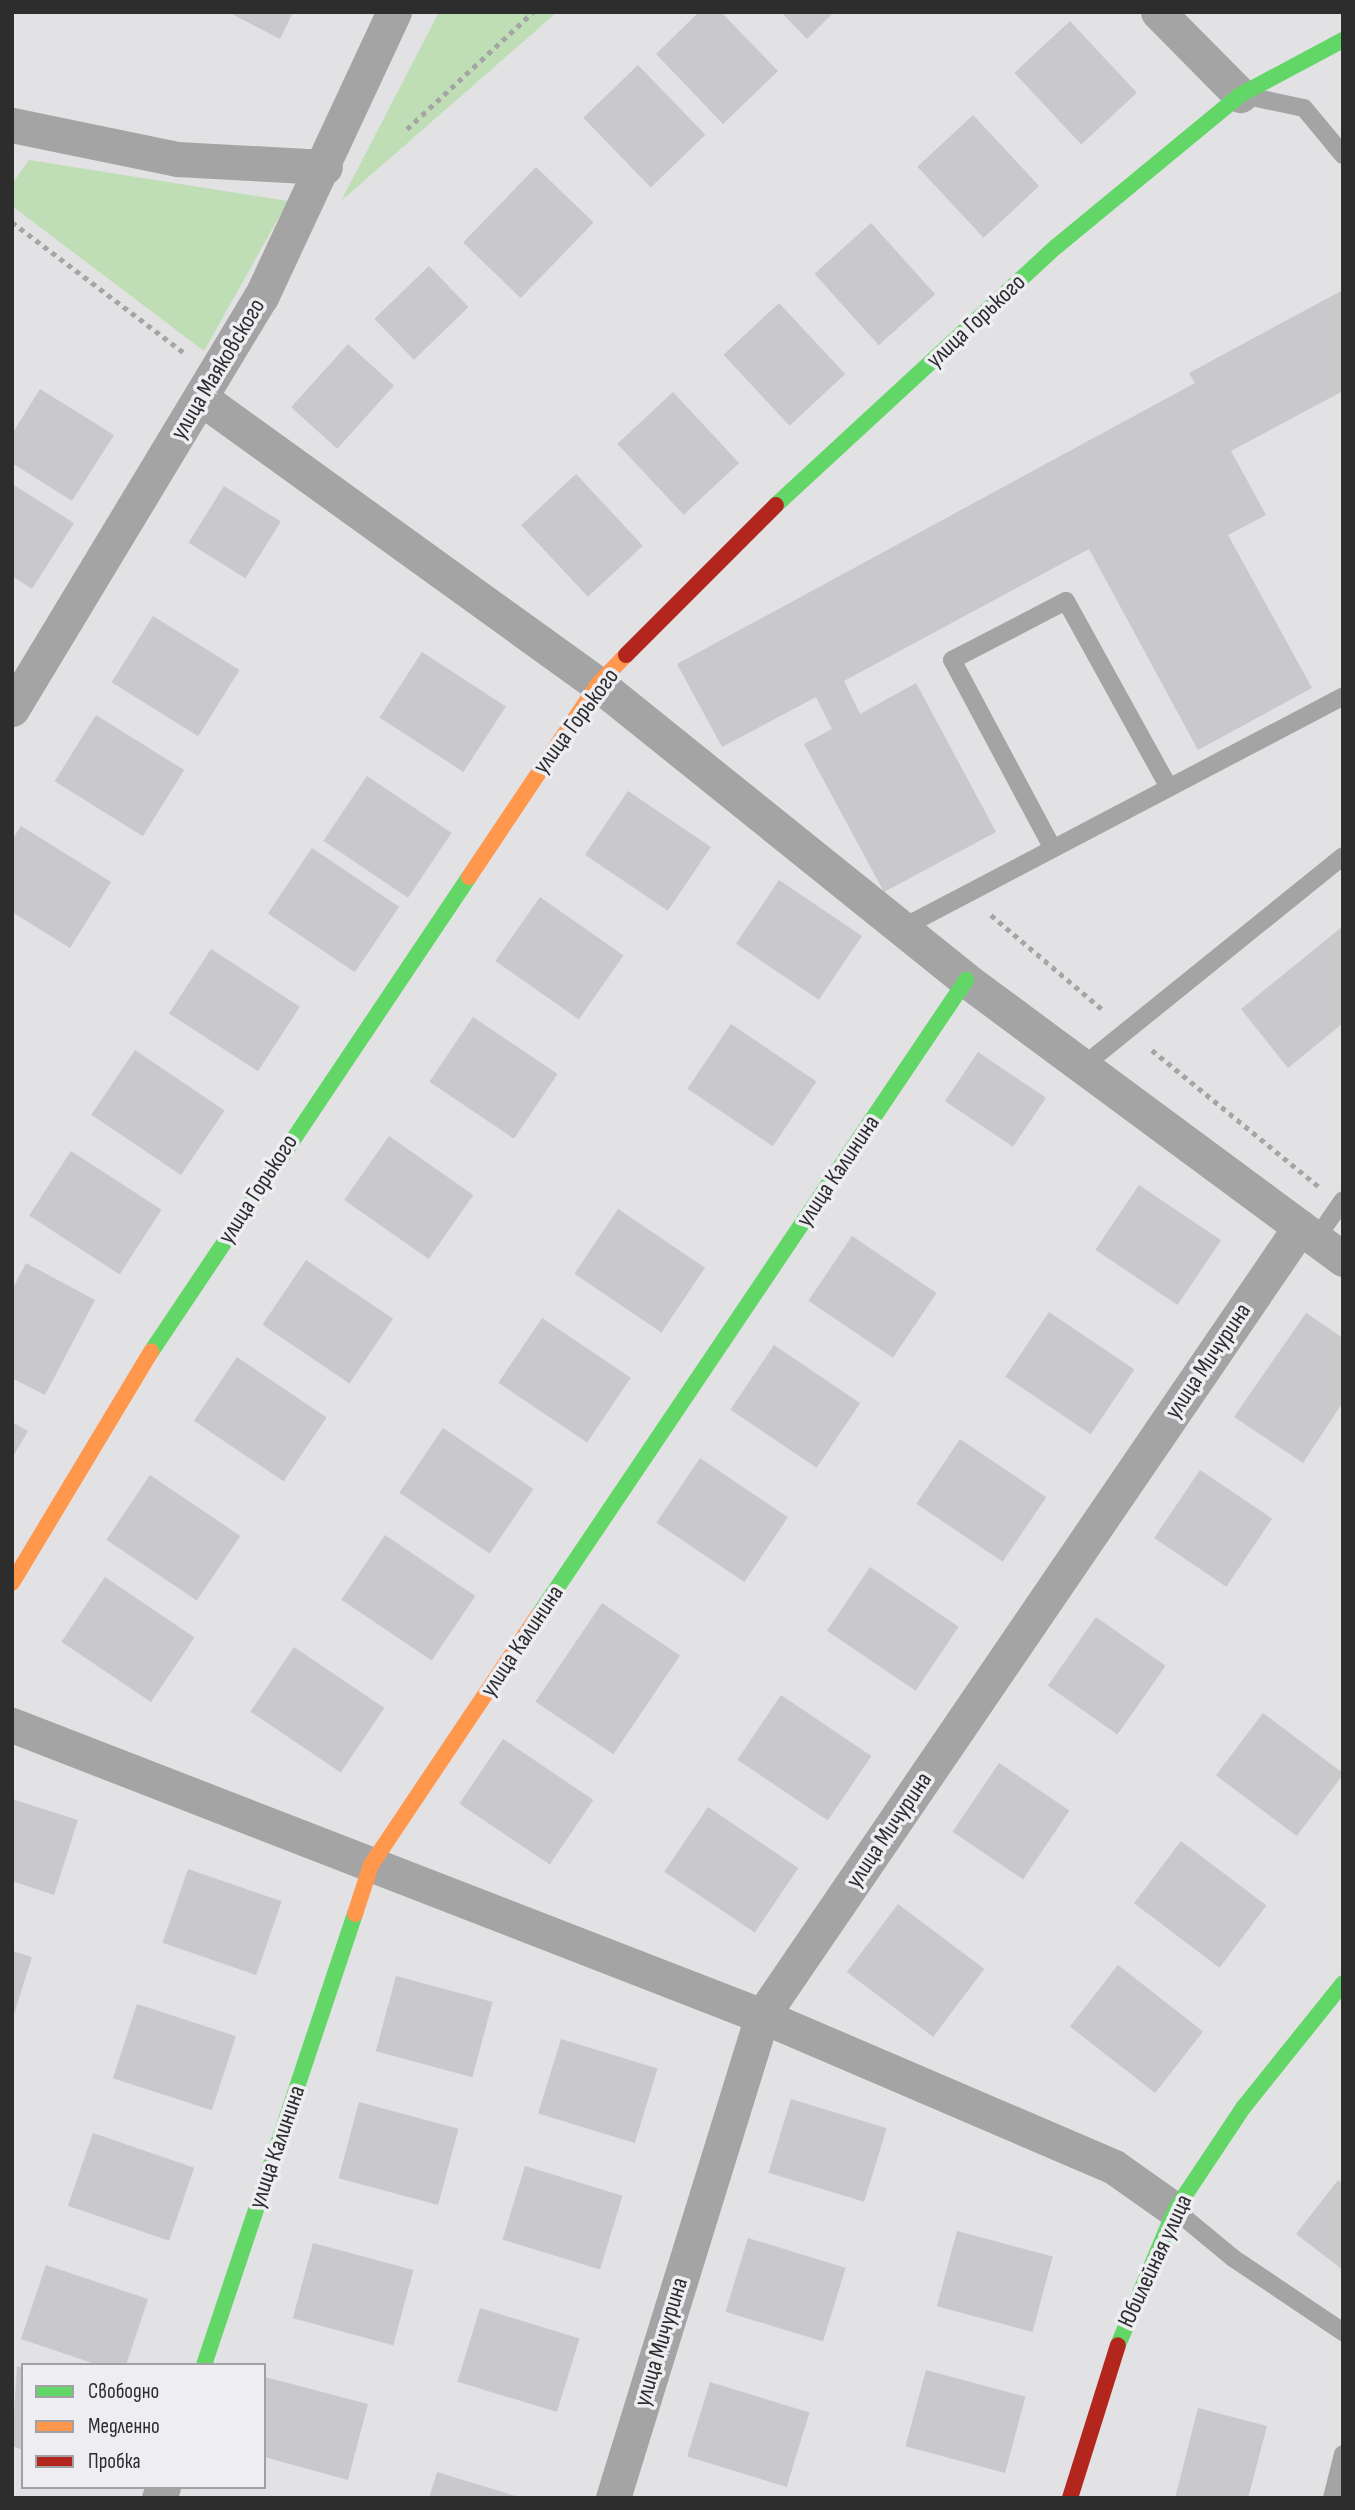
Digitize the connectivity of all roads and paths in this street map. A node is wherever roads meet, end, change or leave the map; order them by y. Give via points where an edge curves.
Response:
1 (394, 12) edge
2 (533, 12) edge
3 (1158, 12) edge
4 (1343, 40) edge
5 (1240, 95) junction
6 (12, 125) edge
7 (407, 129) dead end
8 (1343, 155) edge
9 (325, 167) junction
10 (12, 222) edge
11 (208, 387) junction
12 (598, 684) junction
13 (1343, 696) edge
14 (12, 709) edge
15 (1168, 786) junction
16 (1052, 847) junction
17 (1343, 856) edge
18 (902, 928) junction
19 (966, 980) junction
20 (1083, 1066) junction
21 (1343, 1200) edge
22 (1319, 1242) edge
23 (12, 1583) edge
24 (12, 1725) edge
25 (371, 1866) junction
26 (1343, 1983) edge
27 (762, 2017) junction
28 (1175, 2210) junction
29 (1343, 2332) edge
30 (205, 2363) edge
31 (1343, 2454) edge
32 (613, 2498) edge
33 (1070, 2498) edge
34 (1332, 2498) edge

1 - 9 street, улица Маяковского
2 - 7 path
3 - 5 street
4 - 5 street, улица Горького
5 - 8 lane via 1304,108
5 - 12 street, улица Горького via 1037,265 717,560
6 - 9 street via 177,159
9 - 11 street, улица Маяковского via 261,298
10 - 11 path
11 - 12 street
11 - 14 street, улица Маяковского
12 - 18 street
12 - 23 street, улица Горького via 125,1390
13 - 15 lane
15 - 16 lane
15 - 16 lane via 1066,601 952,660
16 - 18 lane
17 - 20 lane
18 - 19 street
19 - 20 street
19 - 25 street, улица Калинина
20 - 22 street
21 - 22 lane
22 - 27 street, улица Мичурина
24 - 25 street
25 - 27 street
25 - 30 street, улица Калинина
26 - 28 street, Юбилейная улица via 1243,2108
27 - 28 street via 1114,2167
27 - 32 street, улица Мичурина
28 - 29 lane via 1233,2258
28 - 33 street, Юбилейная улица via 1102,2382
31 - 34 lane

